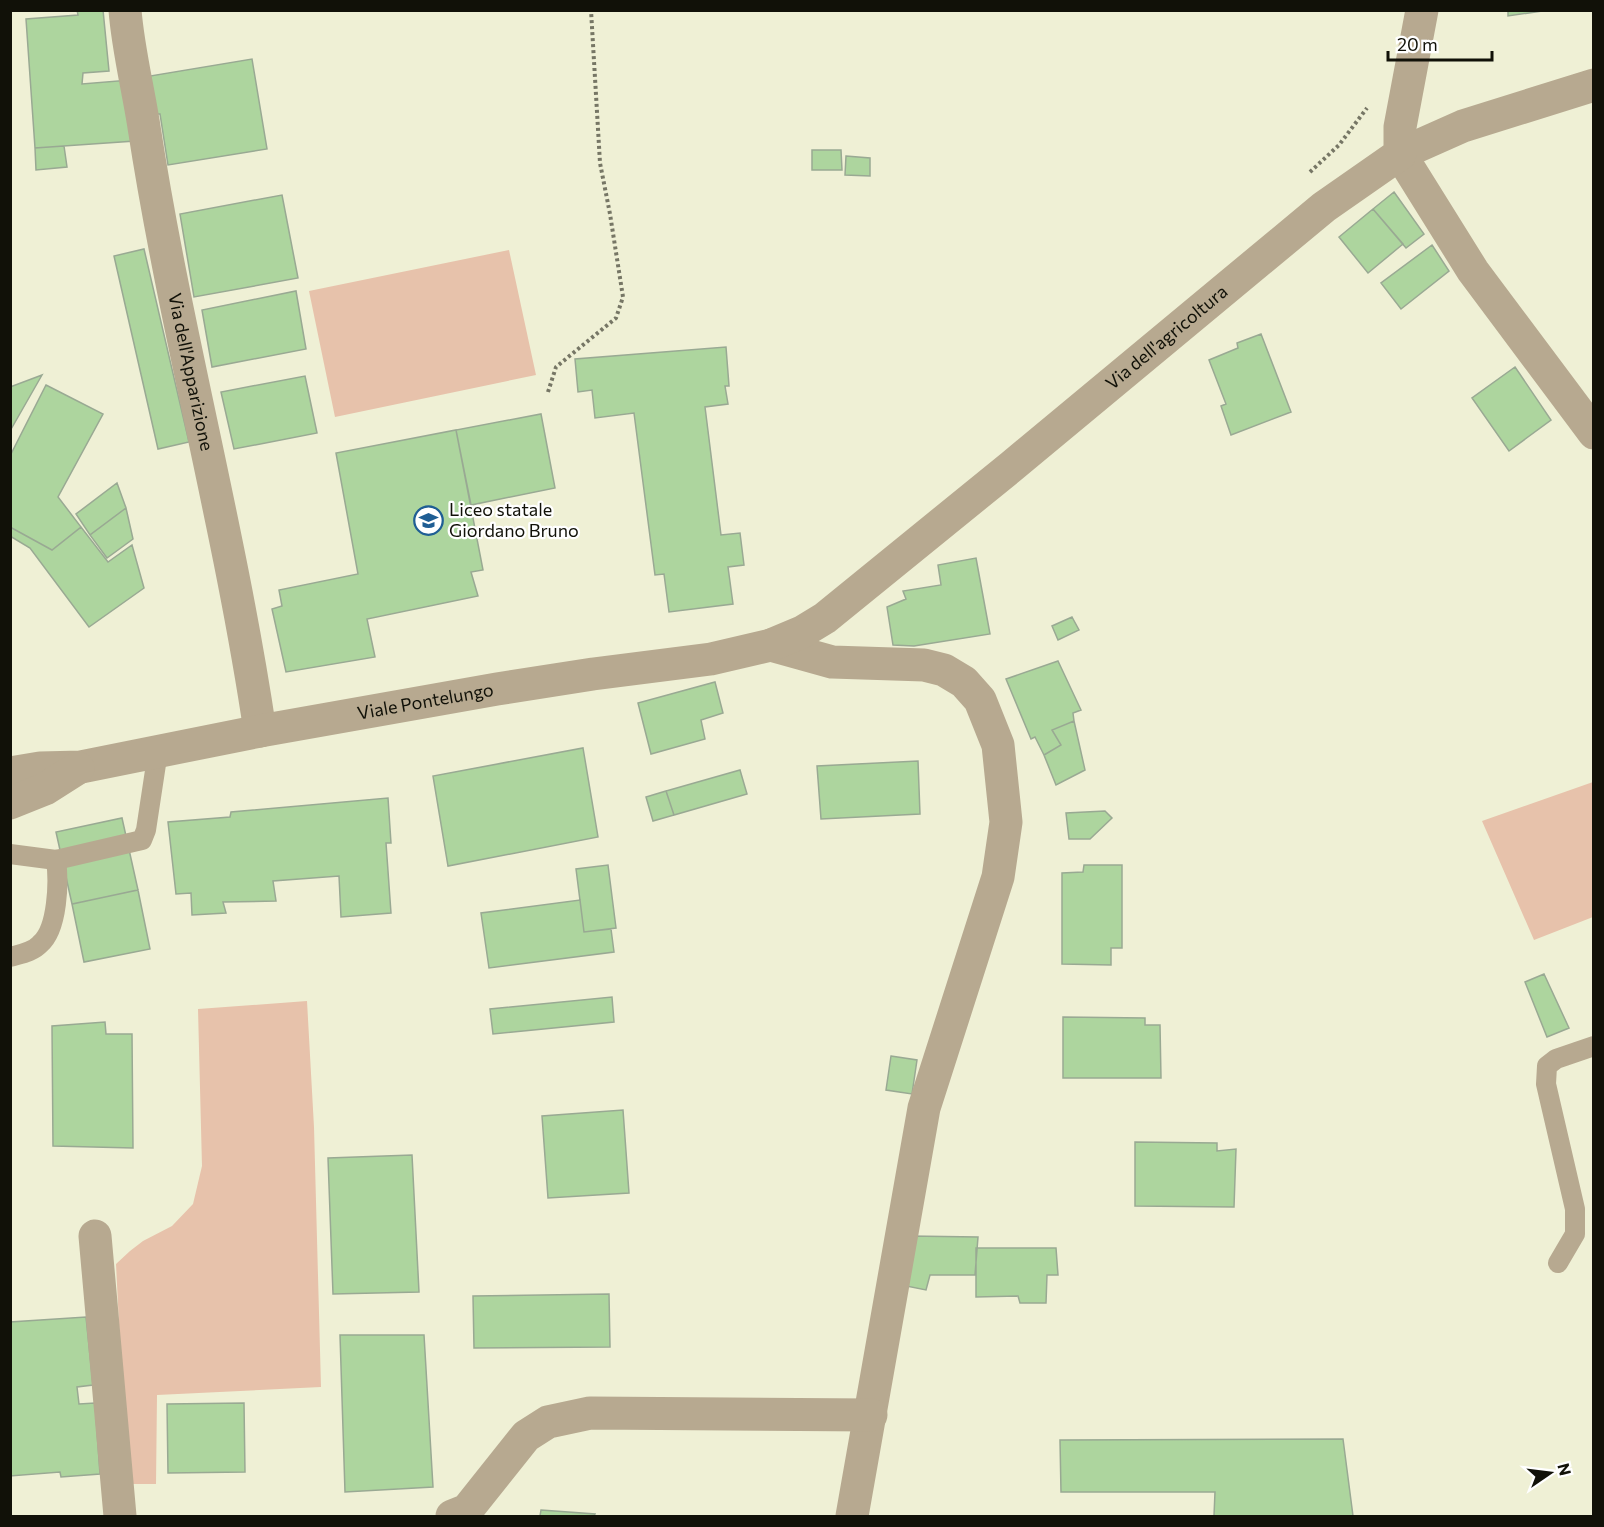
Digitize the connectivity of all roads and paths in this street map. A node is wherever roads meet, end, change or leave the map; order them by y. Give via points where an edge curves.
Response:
1 (125, 10) edge
2 (591, 10) edge
3 (1422, 10) edge
4 (1593, 85) edge
5 (1400, 154) junction
6 (548, 392) dead end
7 (1593, 433) edge
8 (771, 645) junction
9 (260, 731) junction
10 (158, 751) junction
11 (81, 767) junction
12 (10, 773) edge
13 (10, 803) edge
14 (10, 854) edge
15 (56, 860) junction
16 (10, 957) edge
17 (1593, 1046) edge
18 (94, 1236) dead end
19 (1558, 1263) dead end
20 (871, 1415) junction
21 (461, 1514) edge
22 (120, 1516) edge
23 (852, 1516) edge

1 - 9 street, Via dell'Apparizione via 154,188
2 - 6 path via 600,163 622,297 616,318 556,367
3 - 5 street via 1401,127
4 - 5 street, Via dell'agricoltura via 1463,126
5 - 7 street via 1473,271
5 - 8 street, Via dell'agricoltura via 1324,207 825,618
8 - 9 street, Viale Pontelungo
8 - 20 street via 832,662 924,665 944,670 964,682 980,700 998,745 1006,822 998,877 924,1108
9 - 10 street, Viale Pontelungo
10 - 11 street, Viale Pontelungo
10 - 15 lane via 142,840
11 - 12 street, Viale Pontelungo
11 - 13 street, Viale Pontelungo via 45,789
14 - 15 lane
15 - 16 lane via 59,877 53,924 42,944
17 - 19 lane via 1546,1066 1546,1084 1575,1209 1575,1234
18 - 22 street
20 - 21 street via 590,1413 548,1422 526,1436
20 - 23 street

